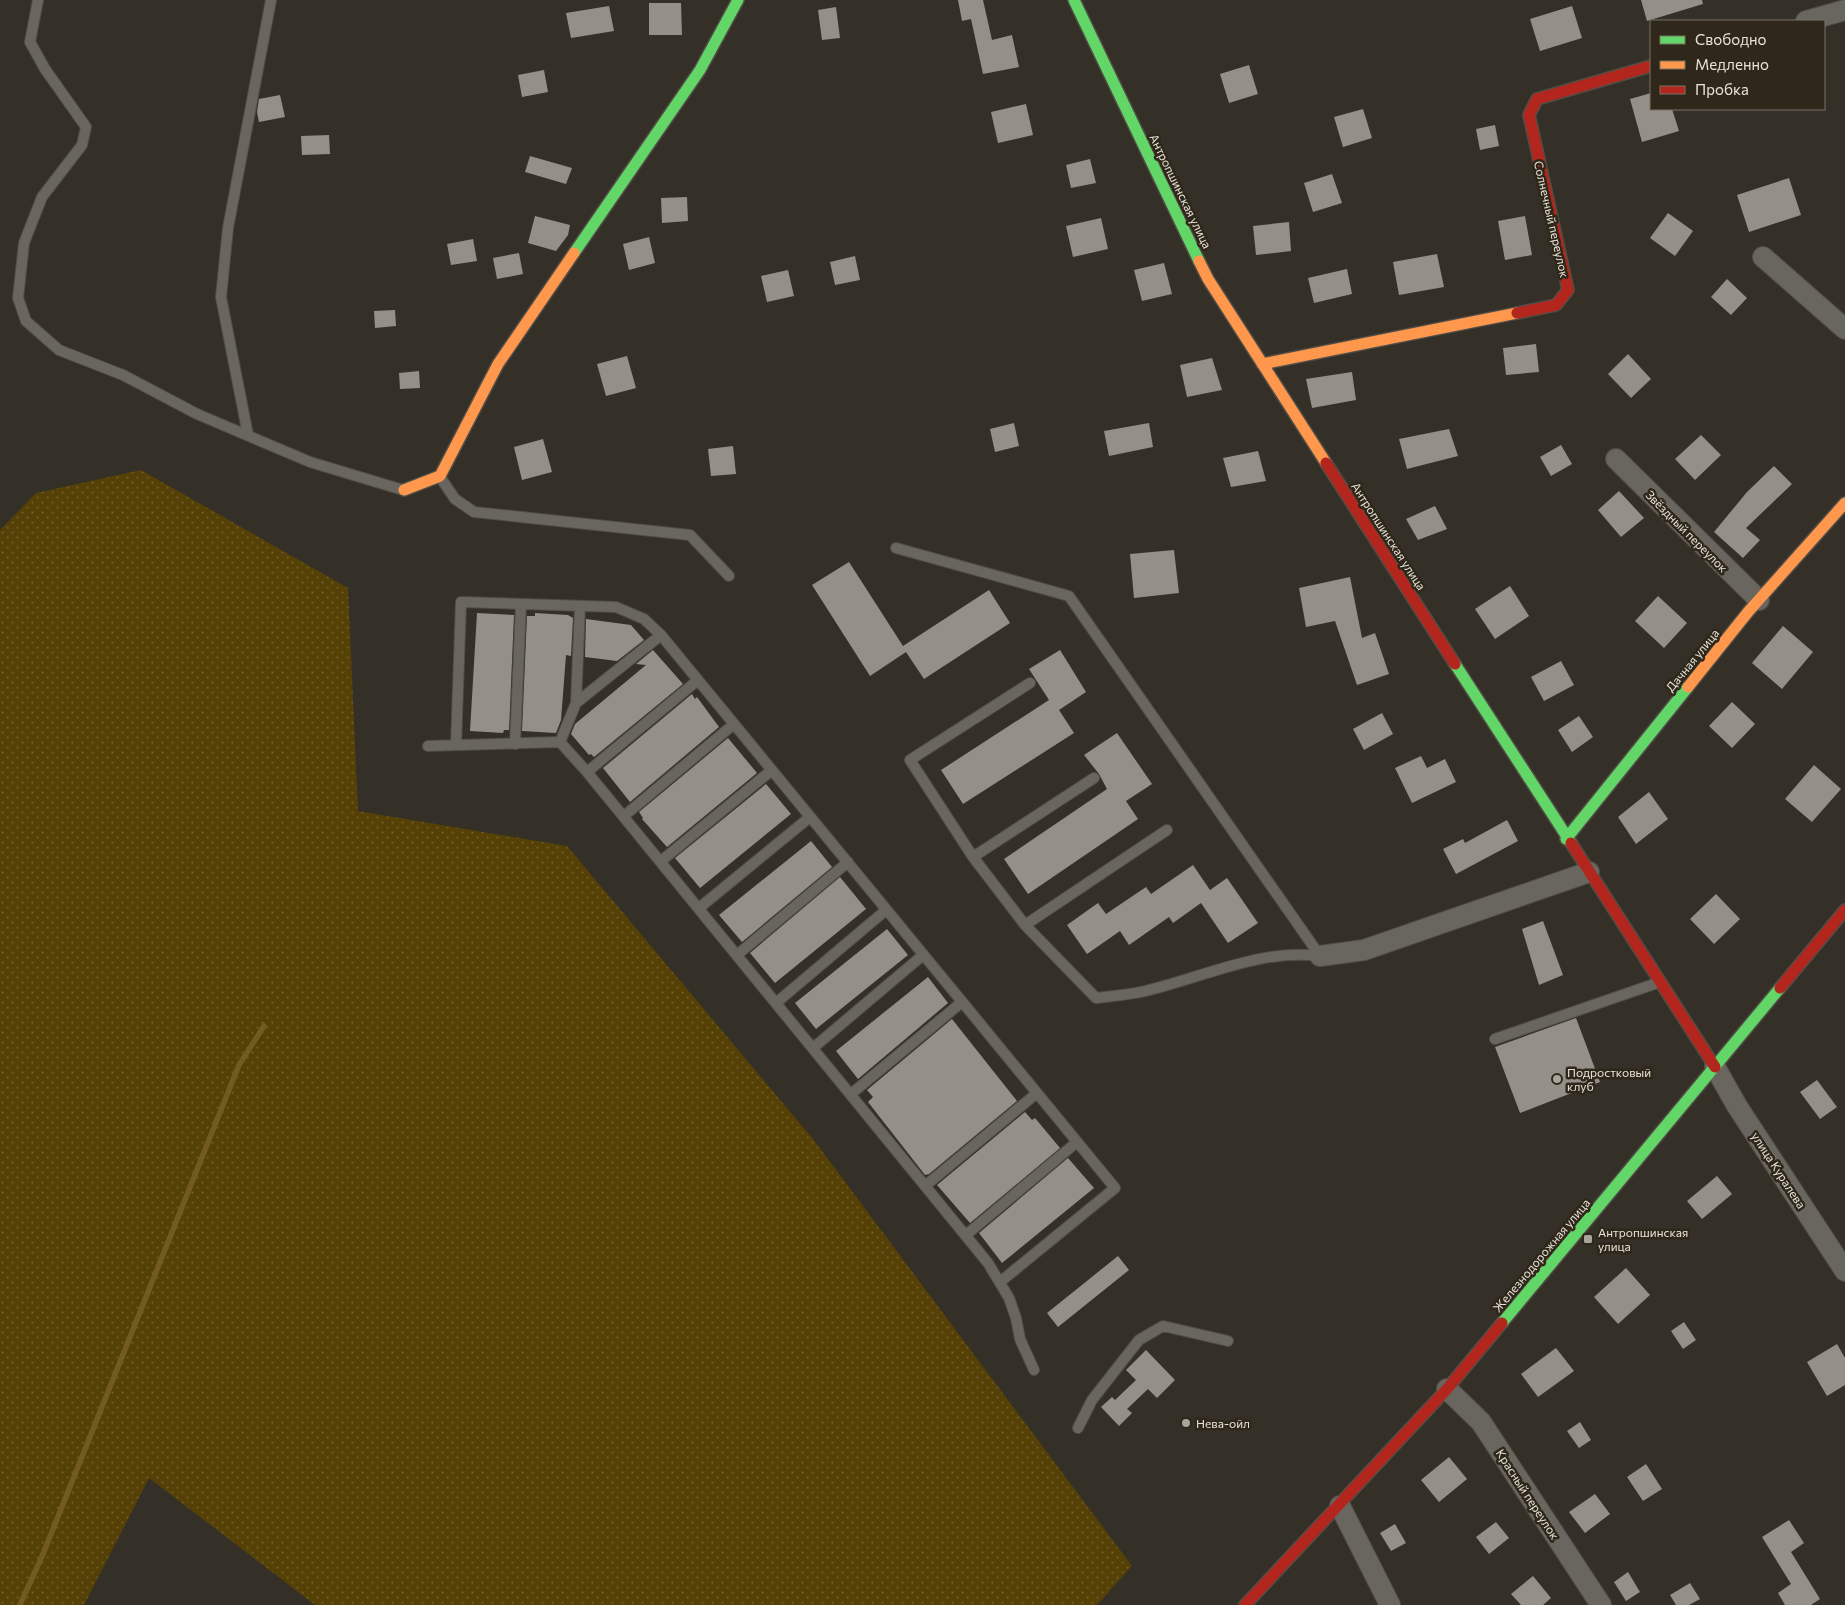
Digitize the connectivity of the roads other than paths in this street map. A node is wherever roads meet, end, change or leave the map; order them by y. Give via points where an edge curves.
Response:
1 (38, 0) edge
2 (271, 0) edge
3 (738, 0) edge
4 (1074, 0) edge
5 (1845, 10) edge
6 (1810, 20) edge
7 (1650, 66) edge
8 (1763, 257) dead end
9 (1845, 329) edge
10 (1262, 364) junction
11 (248, 435) junction
12 (1616, 460) dead end
13 (440, 476) junction
14 (404, 490) joint
15 (1845, 503) edge
16 (896, 548) dead end
17 (729, 576) dead end
18 (1759, 600) junction
19 (520, 604) junction
20 (580, 606) junction
21 (661, 635) junction
22 (698, 680) junction
23 (1030, 683) dead end
24 (576, 703) junction
25 (734, 724) junction
26 (560, 742) junction
27 (516, 744) junction
28 (428, 746) dead end
29 (456, 746) junction
30 (772, 770) junction
31 (587, 772) junction
32 (1094, 778) dead end
33 (624, 816) junction
34 (810, 817) junction
35 (1167, 830) dead end
36 (1566, 839) junction
37 (973, 857) junction
38 (661, 861) junction
39 (848, 862) junction
40 (1588, 872) junction
41 (699, 908) junction
42 (886, 910) junction
43 (1845, 910) edge
44 (1025, 925) junction
45 (737, 955) junction
46 (923, 955) junction
47 (1320, 956) junction
48 (1661, 981) junction
49 (776, 1002) junction
50 (962, 1002) junction
51 (1495, 1039) dead end
52 (813, 1048) junction
53 (1715, 1067) junction
54 (1036, 1093) junction
55 (851, 1094) junction
56 (1077, 1142) junction
57 (925, 1186) junction
58 (966, 1235) junction
59 (1845, 1271) edge
60 (1000, 1282) junction
61 (1228, 1341) dead end
62 (1034, 1370) dead end
63 (1447, 1389) junction
64 (1078, 1428) dead end
65 (1340, 1506) junction
66 (1244, 1605) edge
67 (1390, 1605) edge
68 (1601, 1605) edge

1 - 11 lane via 30,42 86,127 82,145 42,197 24,243 18,298 26,321 59,350 123,375 197,414
2 - 11 lane via 228,228 221,296
3 - 13 street via 700,70 498,364
4 - 10 street, Антропшинская улица via 1208,279
5 - 6 street
7 - 10 street, Солнечный переулок via 1537,99 1529,115 1568,290 1556,305
8 - 9 street
10 - 36 street, Антропшинская улица
11 - 14 lane via 310,462
12 - 18 street, Звёздный переулок
13 - 14 street
13 - 17 lane via 455,499 474,512 690,535
15 - 18 street, Дачная улица
16 - 47 lane via 1069,596
18 - 36 street, Дачная улица
19 - 20 lane
19 - 27 lane
19 - 29 lane via 461,602
20 - 21 lane via 616,607 644,619
20 - 24 lane
21 - 22 lane
21 - 24 lane
22 - 25 lane
22 - 31 lane
23 - 37 lane via 910,760
24 - 26 lane
25 - 30 lane
25 - 33 lane
26 - 27 lane
26 - 31 lane
27 - 29 lane
28 - 29 lane
30 - 34 lane
30 - 38 lane
31 - 33 lane
32 - 37 lane
33 - 38 lane
34 - 39 lane
34 - 41 lane
35 - 44 lane
36 - 40 street, Антропшинская улица
37 - 44 lane
38 - 41 lane
39 - 42 lane
39 - 45 lane
40 - 47 street via 1364,950
40 - 48 street, Антропшинская улица
41 - 45 lane
42 - 46 lane
42 - 49 lane
43 - 53 street, Железнодорожная улица
44 - 47 lane via 1096,998 1141,992 1218,969 1297,953
45 - 49 lane
46 - 50 lane
46 - 52 lane
48 - 51 lane
48 - 53 street, Антропшинская улица
49 - 52 lane
50 - 54 lane
50 - 55 lane
52 - 55 lane
53 - 59 street, улица Куралева
53 - 63 street, Железнодорожная улица
54 - 56 lane
54 - 57 lane
55 - 57 lane
56 - 58 lane
56 - 60 lane via 1115,1188
57 - 58 lane
58 - 60 lane
60 - 62 lane via 1009,1298 1020,1339
61 - 64 lane via 1163,1326 1147,1335 1139,1340 1092,1400
63 - 65 street, Железнодорожная улица
63 - 68 street, Красный переулок via 1481,1422
65 - 66 street, Железнодорожная улица
65 - 67 street

